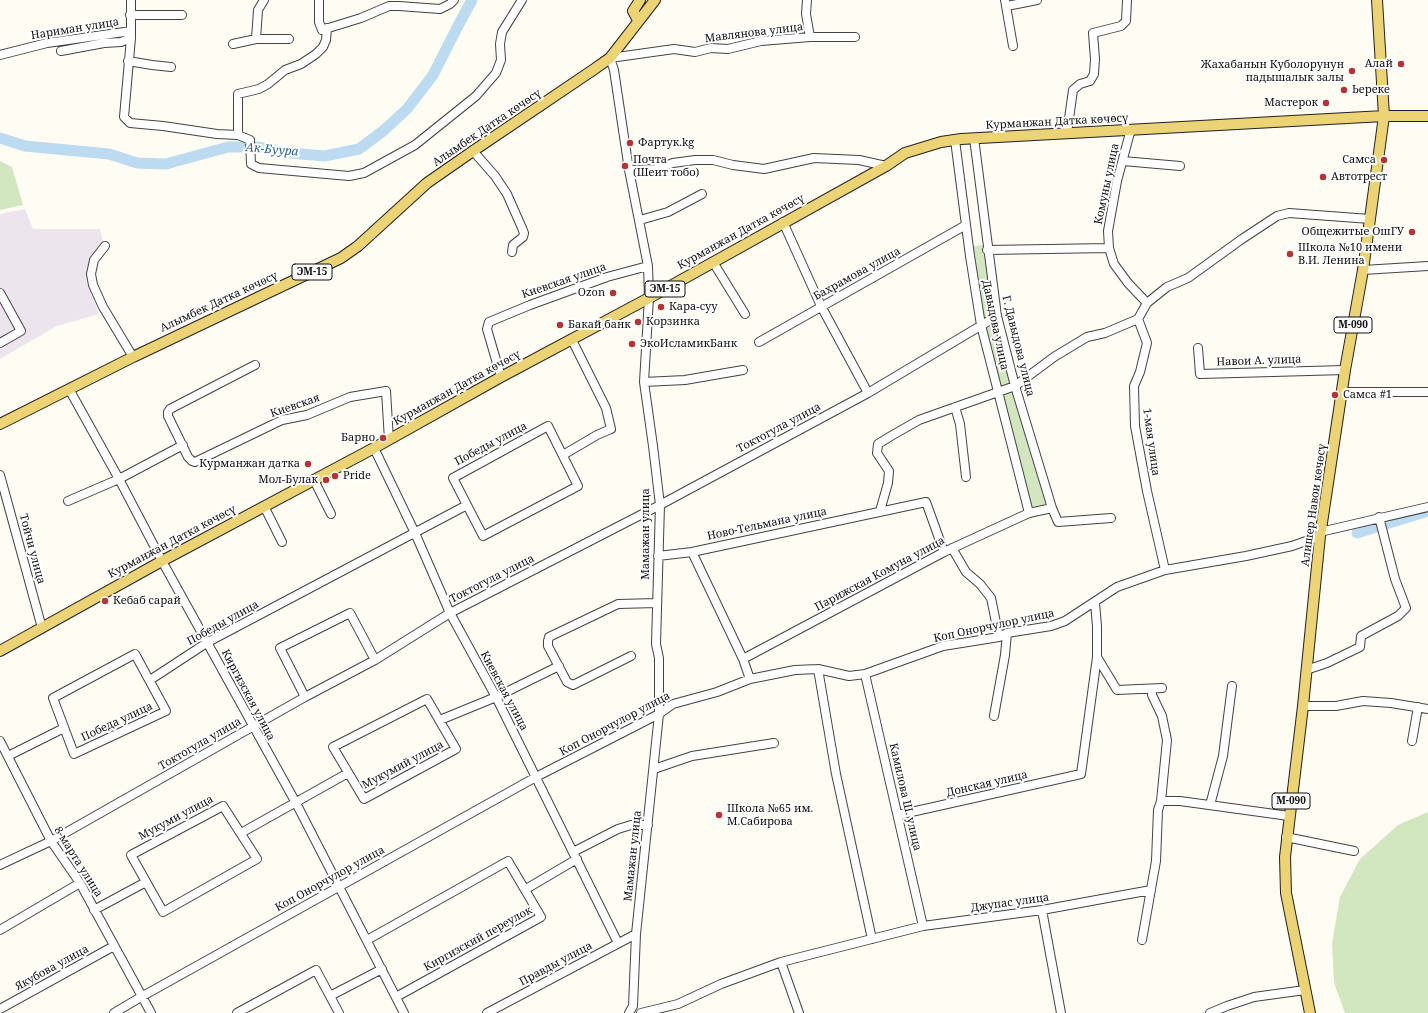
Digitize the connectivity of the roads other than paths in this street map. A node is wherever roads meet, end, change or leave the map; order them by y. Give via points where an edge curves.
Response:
1 (131, 0) edge
2 (264, 0) edge
3 (319, 0) edge
4 (454, 0) edge
5 (522, 0) edge
6 (640, 0) edge
7 (655, 0) edge
8 (807, 0) edge
9 (1037, 0) edge
10 (1127, 0) edge
11 (1377, 0) edge
12 (1006, 3) edge
13 (182, 15) dead end
14 (130, 16) junction
15 (638, 20) junction
16 (327, 28) junction
17 (131, 35) junction
18 (810, 37) junction
19 (855, 37) dead end
20 (256, 39) junction
21 (288, 39) dead end
22 (233, 44) dead end
23 (1013, 46) dead end
24 (61, 51) dead end
25 (0, 55) edge
26 (610, 58) junction
27 (128, 61) junction
28 (171, 67) dead end
29 (1384, 116) junction
30 (1428, 116) edge
31 (1131, 129) junction
32 (1067, 133) junction
33 (238, 135) junction
34 (974, 138) junction
35 (955, 140) junction
36 (473, 151) junction
37 (1124, 161) junction
38 (886, 166) junction
39 (1180, 166) dead end
40 (629, 170) junction
41 (702, 194) dead end
42 (1370, 219) junction
43 (640, 220) junction
44 (783, 222) junction
45 (966, 225) junction
46 (105, 246) dead end
47 (1109, 248) junction
48 (987, 250) junction
49 (512, 252) dead end
50 (713, 262) junction
51 (648, 266) junction
52 (1428, 266) edge
53 (1363, 270) junction
54 (0, 293) edge
55 (649, 298) junction
56 (1147, 303) junction
57 (821, 306) junction
58 (745, 314) dead end
59 (997, 316) junction
60 (1138, 319) junction
61 (981, 325) junction
62 (572, 340) junction
63 (759, 342) dead end
64 (0, 343) edge
65 (1198, 348) dead end
66 (133, 357) junction
67 (255, 365) dead end
68 (743, 370) dead end
69 (1345, 370) junction
70 (502, 377) junction
71 (644, 382) junction
72 (1015, 386) junction
73 (69, 389) junction
74 (998, 391) junction
75 (1342, 392) junction
76 (1428, 392) edge
77 (868, 393) junction
78 (955, 407) junction
79 (0, 424) edge
80 (389, 440) junction
81 (183, 446) junction
82 (374, 448) junction
83 (563, 455) junction
84 (0, 475) edge
85 (966, 477) dead end
86 (119, 479) junction
87 (314, 480) junction
88 (68, 501) dead end
89 (467, 505) junction
90 (660, 505) junction
91 (264, 506) junction
92 (1428, 507) edge
93 (1052, 508) junction
94 (880, 512) junction
95 (1029, 513) junction
96 (331, 514) dead end
97 (1111, 518) dead end
98 (1379, 518) junction
99 (415, 533) junction
100 (1320, 534) junction
101 (282, 542) dead end
102 (952, 548) junction
103 (692, 552) junction
104 (944, 552) junction
105 (658, 556) junction
106 (162, 561) junction
107 (1165, 570) junction
108 (657, 603) junction
109 (1095, 603) junction
110 (450, 613) junction
111 (42, 628) junction
112 (1003, 635) junction
113 (208, 642) junction
114 (0, 651) edge
115 (632, 656) dead end
116 (1098, 657) junction
117 (743, 659) junction
118 (375, 660) junction
119 (559, 666) junction
120 (818, 669) junction
121 (1306, 670) junction
122 (865, 674) junction
123 (750, 679) junction
124 (150, 680) junction
125 (1232, 686) dead end
126 (1162, 688) dead end
127 (1152, 689) junction
128 (305, 697) junction
129 (496, 697) junction
130 (1303, 706) junction
131 (1418, 707) junction
132 (1428, 709) edge
133 (659, 714) junction
134 (994, 716) dead end
135 (440, 720) junction
136 (252, 727) junction
137 (64, 728) junction
138 (0, 741) edge
139 (1412, 741) dead end
140 (774, 743) dead end
141 (8, 756) junction
142 (654, 769) junction
143 (348, 773) junction
144 (536, 777) junction
145 (1161, 801) junction
146 (296, 803) junction
147 (1210, 805) junction
148 (898, 816) junction
149 (1289, 816) junction
150 (648, 825) junction
151 (241, 833) junction
152 (1286, 837) junction
153 (51, 841) junction
154 (1354, 851) dead end
155 (575, 856) junction
156 (0, 864) edge
157 (146, 882) junction
158 (80, 883) junction
159 (339, 886) junction
160 (526, 889) junction
161 (1151, 890) junction
162 (94, 910) junction
163 (1042, 910) junction
164 (923, 926) junction
165 (0, 930) edge
166 (636, 934) junction
167 (872, 939) junction
168 (367, 940) junction
169 (1142, 940) dead end
170 (618, 943) junction
171 (114, 946) junction
172 (781, 962) junction
173 (382, 969) junction
174 (1305, 990) junction
175 (330, 996) junction
176 (141, 997) junction
177 (396, 997) junction
178 (0, 1009) edge
179 (114, 1013) edge
180 (151, 1013) edge
181 (237, 1013) edge
182 (339, 1013) edge
183 (404, 1013) edge
184 (488, 1013) edge
185 (629, 1013) edge
186 (641, 1013) edge
187 (798, 1013) edge
188 (1061, 1013) edge
189 (1210, 1013) edge
190 (1310, 1013) edge

1 - 14 street
2 - 20 street via 258,10
3 - 16 street via 320,26 322,30
4 - 16 street via 440,9 389,6
5 - 33 street via 502,32 501,60 496,73 476,96 415,145 364,173 349,176 259,168 250,164 250,140
6 - 15 main road via 633,11
7 - 15 main road, Алымбек Датка көчөсү
8 - 18 street via 806,14
9 - 12 street
10 - 32 street via 1126,21 1121,26 1093,33 1094,74 1090,81 1080,84 1073,90
11 - 29 main road, Алишер Навои көчөсү
12 - 23 street
13 - 14 street
14 - 17 street
15 - 26 main road, Алымбек Датка көчөсү
16 - 33 street via 326,40 316,54 286,70 268,84 238,94
17 - 24 street via 121,42
17 - 25 street, Нариман улица via 47,43
17 - 27 street
18 - 19 street, Мавлянова улица
18 - 26 street, Мавлянова улица via 761,41 728,49 711,48 695,52 674,49
20 - 21 street
20 - 22 street
26 - 36 main road, Алымбек Датка көчөсү / ЭМ-15
26 - 40 street, Мамажан улица
27 - 28 street
27 - 33 street via 124,117 130,123
29 - 30 main road, Курманжан Датка көчөсү
29 - 31 main road, Курманжан Датка көчөсү / ЭМ-15
29 - 42 main road, Алишер Навои көчөсү / М-090
31 - 32 main road, Курманжан Датка көчөсү / ЭМ-15
31 - 37 street, Комуны улица
32 - 34 main road, Курманжан Датка көчөсү / ЭМ-15
34 - 35 main road, Курманжан Датка көчөсү / ЭМ-15
34 - 48 street, Г. Давыдова улица
35 - 38 main road, Курманжан Датка көчөсү / ЭМ-15 via 905,153
35 - 45 street, Давыдова улица
36 - 49 street via 507,194 522,228 523,237 513,245
36 - 66 main road, Алымбек Датка көчөсү / ЭМ-15 via 427,183 358,246 341,258
37 - 39 street
37 - 47 street, Комуны улица via 1117,181 1108,231
38 - 40 street via 859,160 814,158 764,169 712,160 695,160 673,163 656,169
38 - 44 main road, Курманжан Датка көчөсү / ЭМ-15
40 - 43 street, Мамажан улица
41 - 43 street via 668,212
42 - 53 main road, Алишер Навои көчөсү / М-090
42 - 56 street via 1289,213 1277,216 1188,278 1167,287
43 - 51 street, Мамажан улица
44 - 50 main road, Курманжан Датка көчөсү / ЭМ-15
44 - 57 street
45 - 57 street, Бахрамова улица
45 - 61 street, Давыдова улица
46 - 66 street via 94,260 90,274 103,307
47 - 48 street
47 - 56 street, Комуны улица via 1114,264 1128,284
48 - 59 street, Г. Давыдова улица
50 - 55 main road, Курманжан Датка көчөсү / ЭМ-15
50 - 58 street
51 - 55 street, Мамажан улица
51 - 70 street, Киевская улица via 593,282 489,322 487,329
52 - 53 street
53 - 69 main road, Алишер Навои көчөсү / М-090
54 - 64 street via 21,331
55 - 62 main road, Курманжан Датка көчөсү / ЭМ-15
55 - 71 street, Мамажан улица
56 - 60 street
57 - 63 street, Бахрамова улица
57 - 77 street
59 - 61 street, Токтогула улица
59 - 72 street, Г. Давыдова улица
60 - 72 street via 1105,333 1087,337 1054,357
60 - 107 street, 1-мая улица via 1147,343 1134,386 1135,426
61 - 74 street, Давыдова улица
61 - 77 street, Токтогула улица
62 - 70 main road, Курманжан Датка көчөсү / ЭМ-15
62 - 83 street via 606,408 611,429
65 - 69 street, Навои А. улица via 1200,374
66 - 73 main road, Алымбек Датка көчөсү / ЭМ-15
67 - 81 street via 170,409 168,416
68 - 71 street via 685,380
69 - 75 main road, Алишер Навои көчөсү / М-090
70 - 80 main road, Курманжан Датка көчөсү / ЭМ-15
71 - 90 street, Мамажан улица
72 - 74 street
72 - 93 street, Г. Давыдова улица
73 - 79 main road, Алымбек Датка көчөсү / ЭМ-15
73 - 86 street, Киргизская улица
74 - 78 street
74 - 95 street, Давыдова улица
75 - 76 street
75 - 100 main road, Алишер Навои көчөсү / М-090
77 - 90 street, Токтогула улица
78 - 85 street via 960,424
78 - 94 street via 919,420 878,444 877,453 889,471
80 - 81 street, Киевская via 386,391 350,397 307,415 282,420 195,462 188,457
80 - 82 main road, Курманжан Датка көчөсү / ЭМ-15
81 - 86 street
82 - 87 main road, Курманжан Датка көчөсү / ЭМ-15
82 - 99 street, Киевская улица
83 - 89 street, Победы улица via 548,426 453,478
83 - 89 street, Победы улица via 578,486 483,536
84 - 111 street, Тойчи улица
86 - 88 street
86 - 106 street, Киргизская улица
87 - 91 main road, Курманжан Датка көчөсү / ЭМ-15
87 - 96 street
89 - 99 street, Победы улица
90 - 105 street, Мамажан улица
90 - 110 street, Токтогула улица
91 - 101 street
91 - 106 main road, Курманжан Датка көчөсү / ЭМ-15
92 - 98 street, Коп Онорчулор улица
93 - 95 street, Парижская Комуна улица
93 - 97 street via 1058,522
94 - 103 street, Ново-Тельмана улица
94 - 104 street, Ново-Тельмана улица via 926,502
95 - 102 street, Парижская Комуна улица
98 - 100 street, Коп Онорчулор улица
98 - 121 street via 1395,579 1406,608 1398,616 1361,636 1360,646 1327,663
99 - 110 street, Киевская улица
99 - 113 street, Победы улица
100 - 107 street, Коп Онорчулор улица via 1285,547
100 - 121 main road, Алишер Навои көчөсү / М-090
102 - 104 street, Парижская Комуна улица
102 - 112 street via 966,572 991,598
103 - 105 street, Ново-Тельмана улица
103 - 117 street
104 - 117 street, Парижская Комуна улица
105 - 108 street, Мамажан улица
106 - 111 main road, Курманжан Датка көчөсү / ЭМ-15
106 - 113 street, Киргизская улица
107 - 109 street, Коп Онорчулор улица via 1117,587
108 - 119 street via 618,604 549,637 548,646
108 - 133 street, Мамажан улица
109 - 112 street, Коп Онорчулор улица via 1065,621 1051,626
109 - 116 street
110 - 118 street, Токтогула улица
110 - 129 street, Киевская улица
111 - 114 main road, Курманжан Датка көчөсү / ЭМ-15
112 - 122 street, Коп Онорчулор улица via 943,646
112 - 134 street via 1005,655
113 - 124 street, Победы улица
113 - 136 street, Киргизская улица
115 - 119 street via 573,686 567,682
116 - 127 street via 1117,690
116 - 148 street, Донская улица via 1081,774
117 - 123 street
118 - 128 street, Токтогула улица
118 - 128 street via 350,613 280,648
119 - 129 street
120 - 122 street, Коп Онорчулор улица via 849,676
120 - 123 street, Коп Онорчулор улица via 795,670
120 - 167 street via 836,774
121 - 130 main road, Алишер Навои көчөсү / М-090
122 - 148 street, Камилова Ш. улица
123 - 133 street, Коп Онорчулор улица via 717,692 673,704
124 - 137 street, Победа улица via 135,654 53,698
124 - 137 street, Победа улица via 166,711 74,754
125 - 147 street via 1223,756
126 - 127 street
127 - 145 street via 1168,740
128 - 136 street, Токтогула улица
129 - 135 street
129 - 144 street, Киевская улица
130 - 131 street via 1336,706 1363,702
130 - 149 main road, Алишер Навои көчөсү / М-090
131 - 132 street
131 - 139 street
133 - 142 street, Мамажан улица
133 - 144 street, Коп Онорчулор улица
135 - 143 street, Мукумий улица via 427,699 333,747
135 - 143 street, Мукумий улица via 456,749 364,799
136 - 146 street, Киргизская улица
136 - 153 street, Токтогула улица
137 - 141 street
138 - 141 street, 8-марта улица
140 - 142 street via 692,756
141 - 153 street, 8-марта улица
142 - 150 street, Мамажан улица
143 - 146 street, Мукумий улица
144 - 155 street, Киевская улица
144 - 159 street, Коп Онорчулор улица
145 - 147 street
145 - 161 street
146 - 151 street, Мукумий улица
146 - 159 street, Киргизская улица
147 - 149 street
148 - 164 street, Камилова Ш. улица
149 - 152 main road, Алишер Навои көчөсү / М-090
150 - 155 street via 631,825 618,829
150 - 166 street, Мамажан улица
151 - 157 street, Мукуми улица via 222,806 131,855
151 - 157 street, Мукуми улица via 257,859 163,912
152 - 154 street
152 - 174 main road, Алишер Навои көчөсү / М-090 via 1286,893
153 - 156 street, Токтогула улица
153 - 158 street, 8-марта улица
155 - 160 street
155 - 170 street, Киевская улица
157 - 162 street
158 - 162 street, 8-марта улица
158 - 165 street
159 - 168 street, Киргизская улица
159 - 176 street, Коп Онорчулор улица
160 - 168 street, Киргизский переулок via 508,860
160 - 177 street, Киргизский переулок via 541,917
161 - 163 street, Джупас улица
161 - 169 street
162 - 171 street, 8-марта улица
163 - 164 street, Джупас улица
163 - 188 street
164 - 167 street, Джупас улица
166 - 170 street, Правды улица
166 - 185 street, Мамажан улица via 633,1006
167 - 172 street, Джупас улица
168 - 173 street, Киргизская улица
170 - 184 street, Правды улица
171 - 176 street, 8-марта улица
171 - 178 street, Якубова улица
172 - 186 street, Джупас улица via 720,984 678,1004
172 - 187 street
173 - 175 street
173 - 177 street, Киргизская улица
174 - 189 street via 1254,998
174 - 190 main road, Алишер Навои көчөсү / М-090
175 - 181 street via 316,970
175 - 182 street
176 - 179 street, Коп Онорчулор улица
176 - 180 street, 8-марта улица
177 - 183 street, Киргизская улица

